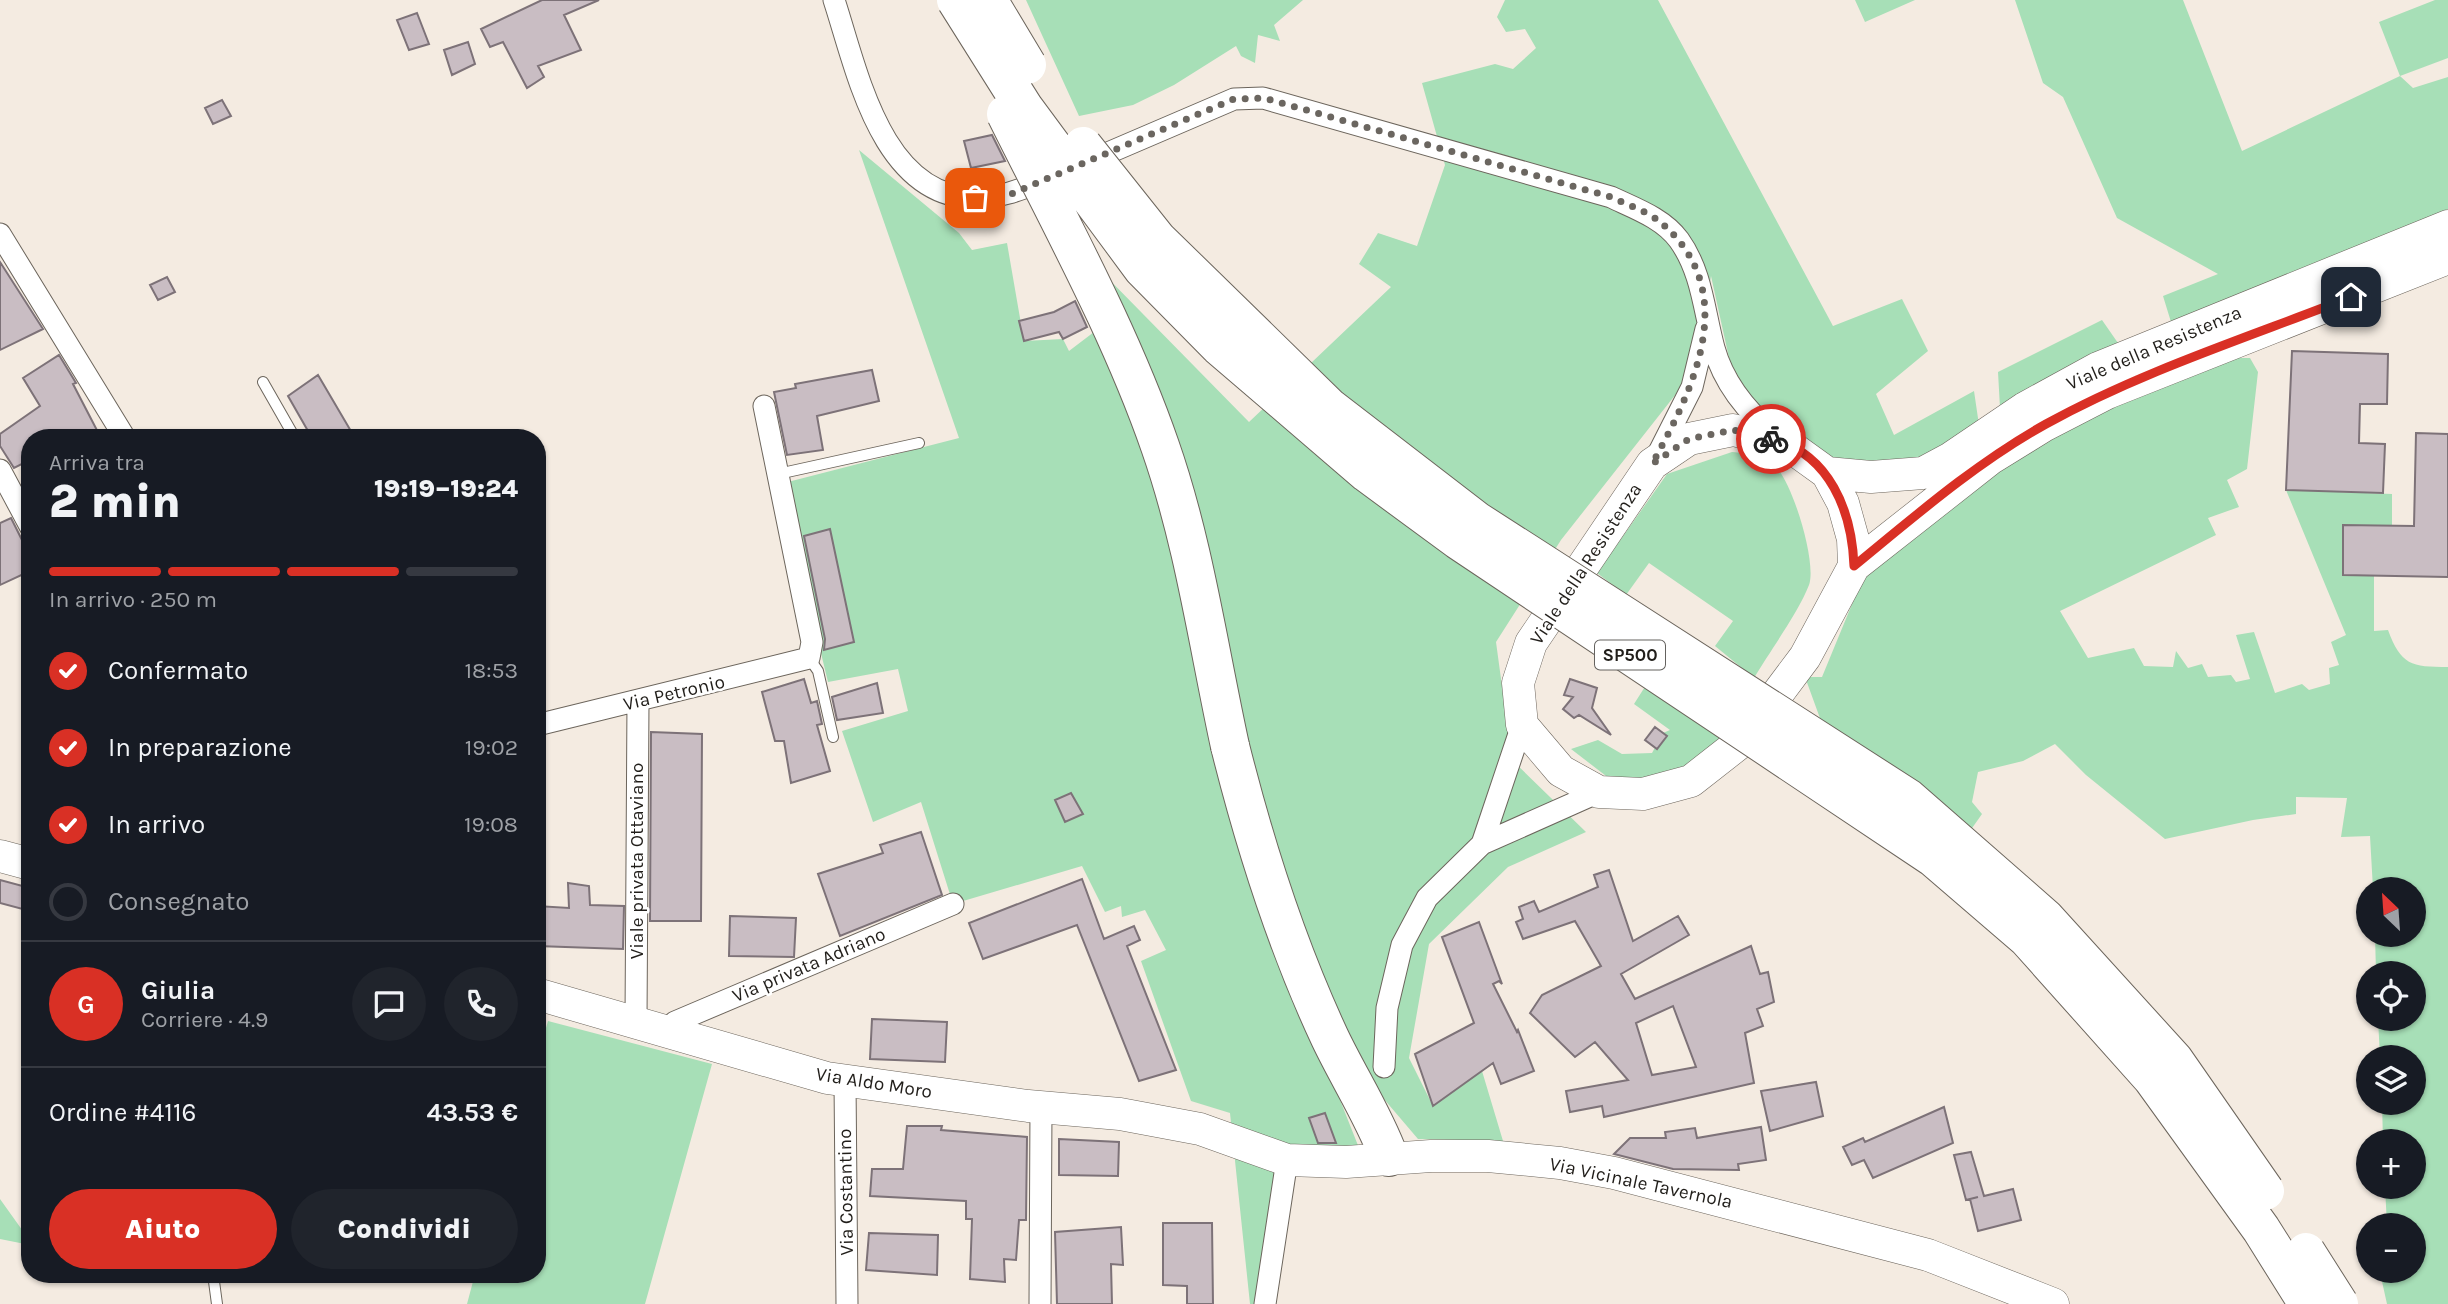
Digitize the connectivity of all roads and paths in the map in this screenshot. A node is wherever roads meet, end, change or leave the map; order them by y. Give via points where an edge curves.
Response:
1 (834, 0) edge
2 (956, 0) edge
3 (988, 0) edge
4 (2448, 226) edge
5 (0, 234) edge
6 (2448, 258) edge
7 (1707, 317) junction
8 (263, 382) dead end
9 (764, 407) dead end
10 (119, 429) edge
11 (290, 429) edge
12 (1784, 442) junction
13 (919, 443) dead end
14 (1652, 464) junction
15 (0, 470) edge
16 (1827, 473) junction
17 (778, 474) junction
18 (21, 509) edge
19 (1854, 566) junction
20 (809, 658) junction
21 (638, 701) junction
22 (546, 723) edge
23 (1522, 725) junction
24 (833, 737) dead end
25 (1599, 792) junction
26 (1482, 844) junction
27 (0, 856) edge
28 (21, 862) edge
29 (953, 904) dead end
30 (546, 996) edge
31 (636, 1021) junction
32 (667, 1030) junction
33 (1384, 1067) dead end
34 (845, 1081) junction
35 (1041, 1107) junction
36 (1219, 1135) joint
37 (1389, 1157) junction
38 (1287, 1160) junction
39 (214, 1283) edge
40 (217, 1304) edge
41 (847, 1304) edge
42 (1040, 1304) edge
43 (1265, 1304) edge
44 (2053, 1304) edge
45 (2308, 1304) edge
46 (2339, 1304) edge

1 - 7 street via 878,130 896,156 934,190 975,198 1011,194 1234,99 1264,98 1611,197 1656,219 1678,239 1696,271
2 - 37 highway, bridge via 1109,322 1160,445 1193,561 1230,746 1279,915 1330,1038
2 - 45 highway, SP500, bridge via 1024,108 1143,269 1219,346 1367,473 1448,533 1934,858 2026,938 2152,1078 2261,1229
3 - 46 highway, SP500, bridge via 1071,131 1157,239 1329,407 1476,521 1908,798 2045,918 2174,1060
4 - 16 street, Viale della Resistenza via 2098,368 1923,473 1871,477
5 - 10 street
6 - 19 street, Viale della Resistenza via 2107,393 2045,425 1990,459
7 - 12 street via 1727,382 1764,427
7 - 14 street via 1692,387
8 - 11 lane
9 - 17 street
12 - 14 street, Viale della Resistenza via 1733,430 1689,439
12 - 16 street, Viale della Resistenza
13 - 17 lane
14 - 23 street, Viale della Resistenza via 1531,643 1518,683
15 - 18 street
16 - 19 street, Viale della Resistenza via 1843,503 1853,539
17 - 20 street via 812,642
19 - 25 street, Viale della Resistenza via 1805,657 1742,741 1691,781 1643,794
20 - 21 street, Via Petronio
20 - 24 lane via 818,671
21 - 22 street, Via Petronio
21 - 31 street, Viale privata Ottaviano
23 - 25 street, Viale della Resistenza via 1561,771
23 - 26 street
25 - 26 street
26 - 33 street via 1427,898 1402,945 1387,1008
27 - 28 street
29 - 32 street, Via privata Adriano via 675,1022
30 - 31 street, Via Aldo Moro
31 - 32 street, Via Aldo Moro
32 - 34 street, Via Aldo Moro
34 - 35 street, Via Aldo Moro
34 - 41 street, Via Costantino
35 - 36 street, Via Aldo Moro via 1120,1114
35 - 42 street
36 - 38 street, Via Vicinale Tavernola
37 - 38 street, Via Vicinale Tavernola via 1346,1162
37 - 44 street, Via Vicinale Tavernola via 1488,1156 1614,1173 1928,1255
38 - 43 street
39 - 40 lane

